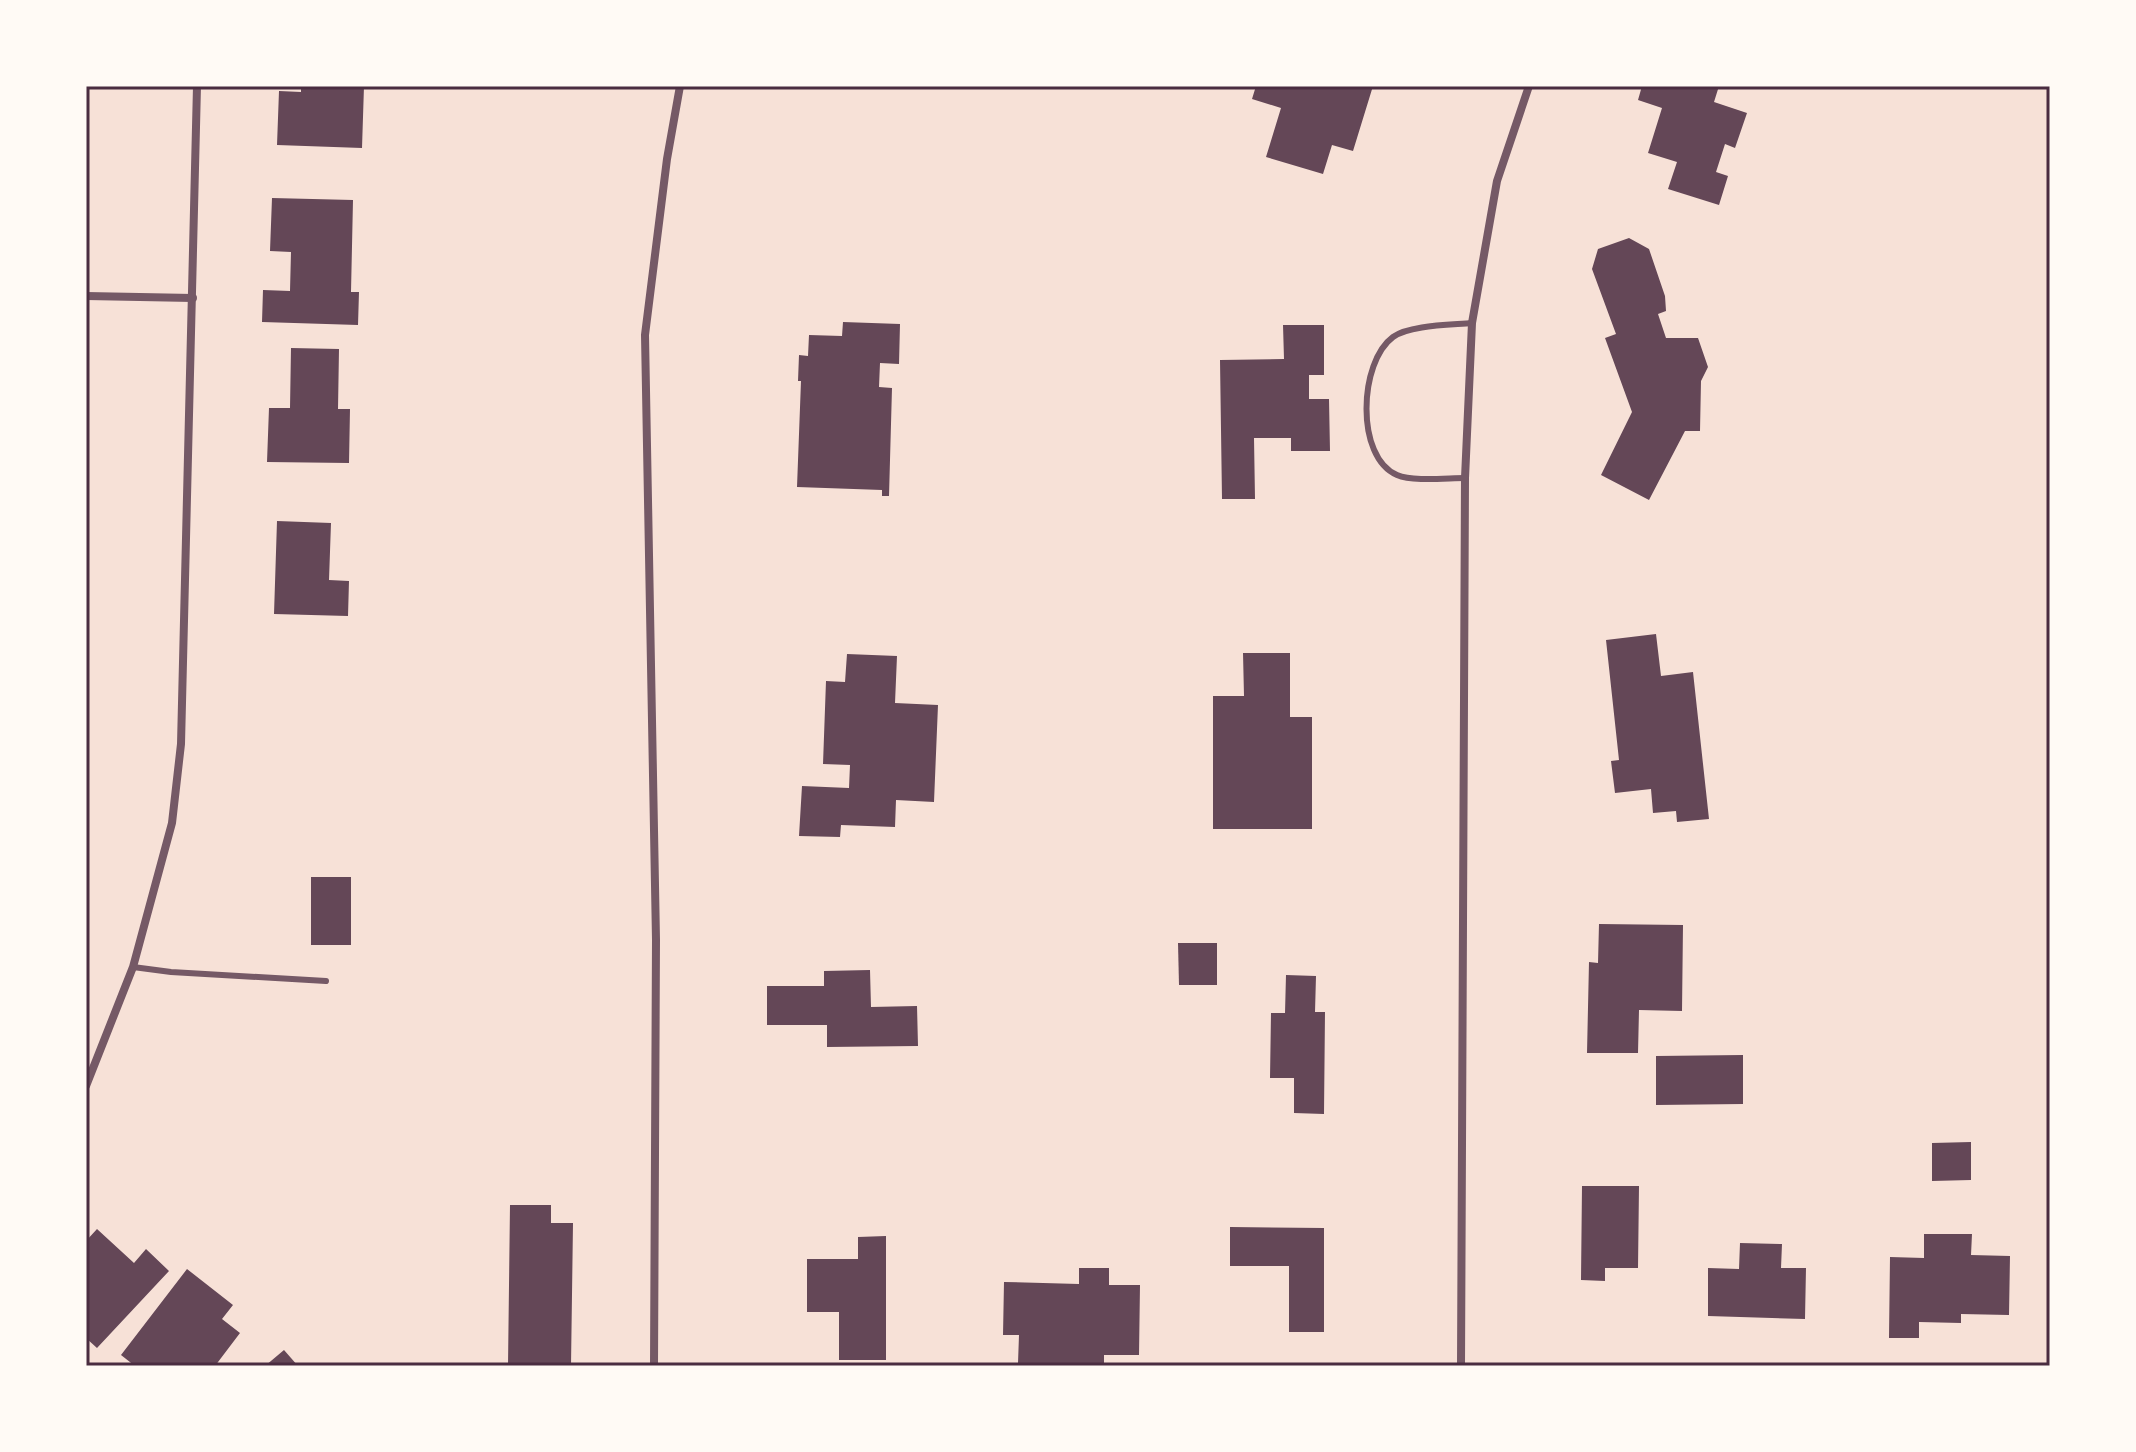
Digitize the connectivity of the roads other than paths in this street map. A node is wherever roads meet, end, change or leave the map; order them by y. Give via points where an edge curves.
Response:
1 (197, 86) edge
2 (680, 86) edge
3 (1529, 86) edge
4 (86, 296) edge
5 (193, 298) junction
6 (1472, 323) junction
7 (1465, 478) junction
8 (133, 967) junction
9 (326, 981) dead end
10 (86, 1086) edge
11 (654, 1366) edge
12 (1461, 1366) edge

1 - 5 street
2 - 11 street via 645,335 656,940
3 - 6 street via 1497,181
4 - 5 street
5 - 8 street via 181,744 172,823
6 - 7 street
6 - 7 lane via 1393,337 1382,350 1367,389 1366,410 1380,460 1396,475
7 - 12 street
8 - 9 lane
8 - 10 street

